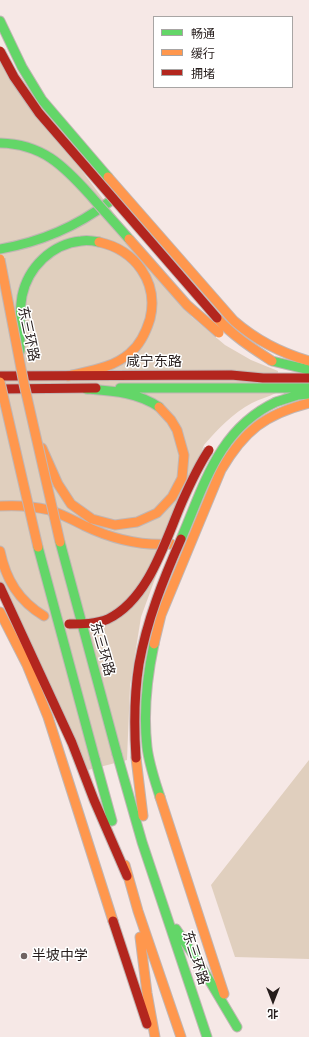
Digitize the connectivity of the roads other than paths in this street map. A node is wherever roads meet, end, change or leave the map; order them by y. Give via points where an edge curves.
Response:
1 (0, 21) edge
2 (0, 51) edge
3 (0, 143) edge
4 (121, 192) junction
5 (0, 249) edge
6 (0, 260) edge
7 (272, 361) junction
8 (309, 361) edge
9 (20, 365) junction
10 (307, 370) edge
11 (231, 375) junction
12 (0, 376) edge
13 (68, 376) junction
14 (309, 378) edge
15 (0, 382) edge
16 (309, 388) edge
17 (0, 389) edge
18 (86, 389) junction
19 (309, 394) edge
20 (309, 404) edge
21 (267, 406) junction
22 (228, 428) dead end
23 (34, 429) junction
24 (214, 443) dead end
25 (0, 506) edge
26 (191, 542) junction
27 (0, 550) edge
28 (0, 587) edge
29 (0, 595) edge
30 (0, 612) edge
31 (12, 614) junction
32 (152, 871) junction
33 (128, 876) junction
34 (138, 911) junction
35 (166, 913) junction
36 (237, 1027) junction
37 (152, 1037) edge
38 (155, 1037) edge
39 (181, 1037) edge
40 (207, 1037) edge
41 (240, 1037) edge

1 - 4 main road via 17,58 38,94
2 - 7 main road, bridge via 35,108 108,195 226,328
3 - 7 main road, bridge via 31,147 56,160 202,319 240,346
4 - 5 main road via 92,216 64,231 30,243
4 - 8 main road via 236,323 272,347
6 - 9 main road, 东三环路, bridge
7 - 10 main road
9 - 13 main road, bridge via 24,289 40,261 51,251 71,243 109,243 125,252 142,269 151,292 152,315 144,337 134,350 112,364
9 - 23 main road, 东三环路, bridge
10 - 11 main road
11 - 13 main road, 咸宁东路
11 - 14 main road, 咸宁东路
12 - 13 main road, 咸宁东路
15 - 33 main road, bridge via 42,566
16 - 18 main road, 咸宁东路
17 - 18 main road, 咸宁东路
18 - 23 main road, bridge via 142,398 163,410 175,425 183,444 182,476 177,490 167,504 154,515 137,523 118,526 103,524 76,509 58,484
19 - 21 main road, bridge via 298,395
20 - 26 main road via 273,415 242,438 221,470
21 - 22 main road, bridge
21 - 32 main road, bridge via 236,430 216,459 160,589 147,630 137,679 135,732 136,758
23 - 32 main road, 东三环路, bridge via 80,623
24 - 27 main road, bridge via 192,479 146,584 129,604 112,616 91,623 71,624 38,613 21,599 12,587
25 - 26 main road via 31,507 56,512 105,534 135,543 156,545
26 - 36 main road via 155,637 147,687 146,740 162,806 217,975
28 - 31 main road
29 - 31 main road
30 - 37 main road via 27,665 48,717 114,928
31 - 33 main road via 72,742 94,800
32 - 35 main road, 东三环路
33 - 34 main road
34 - 38 main road via 147,993
34 - 39 main road
35 - 36 main road
35 - 40 main road, 东三环路
36 - 41 main road

